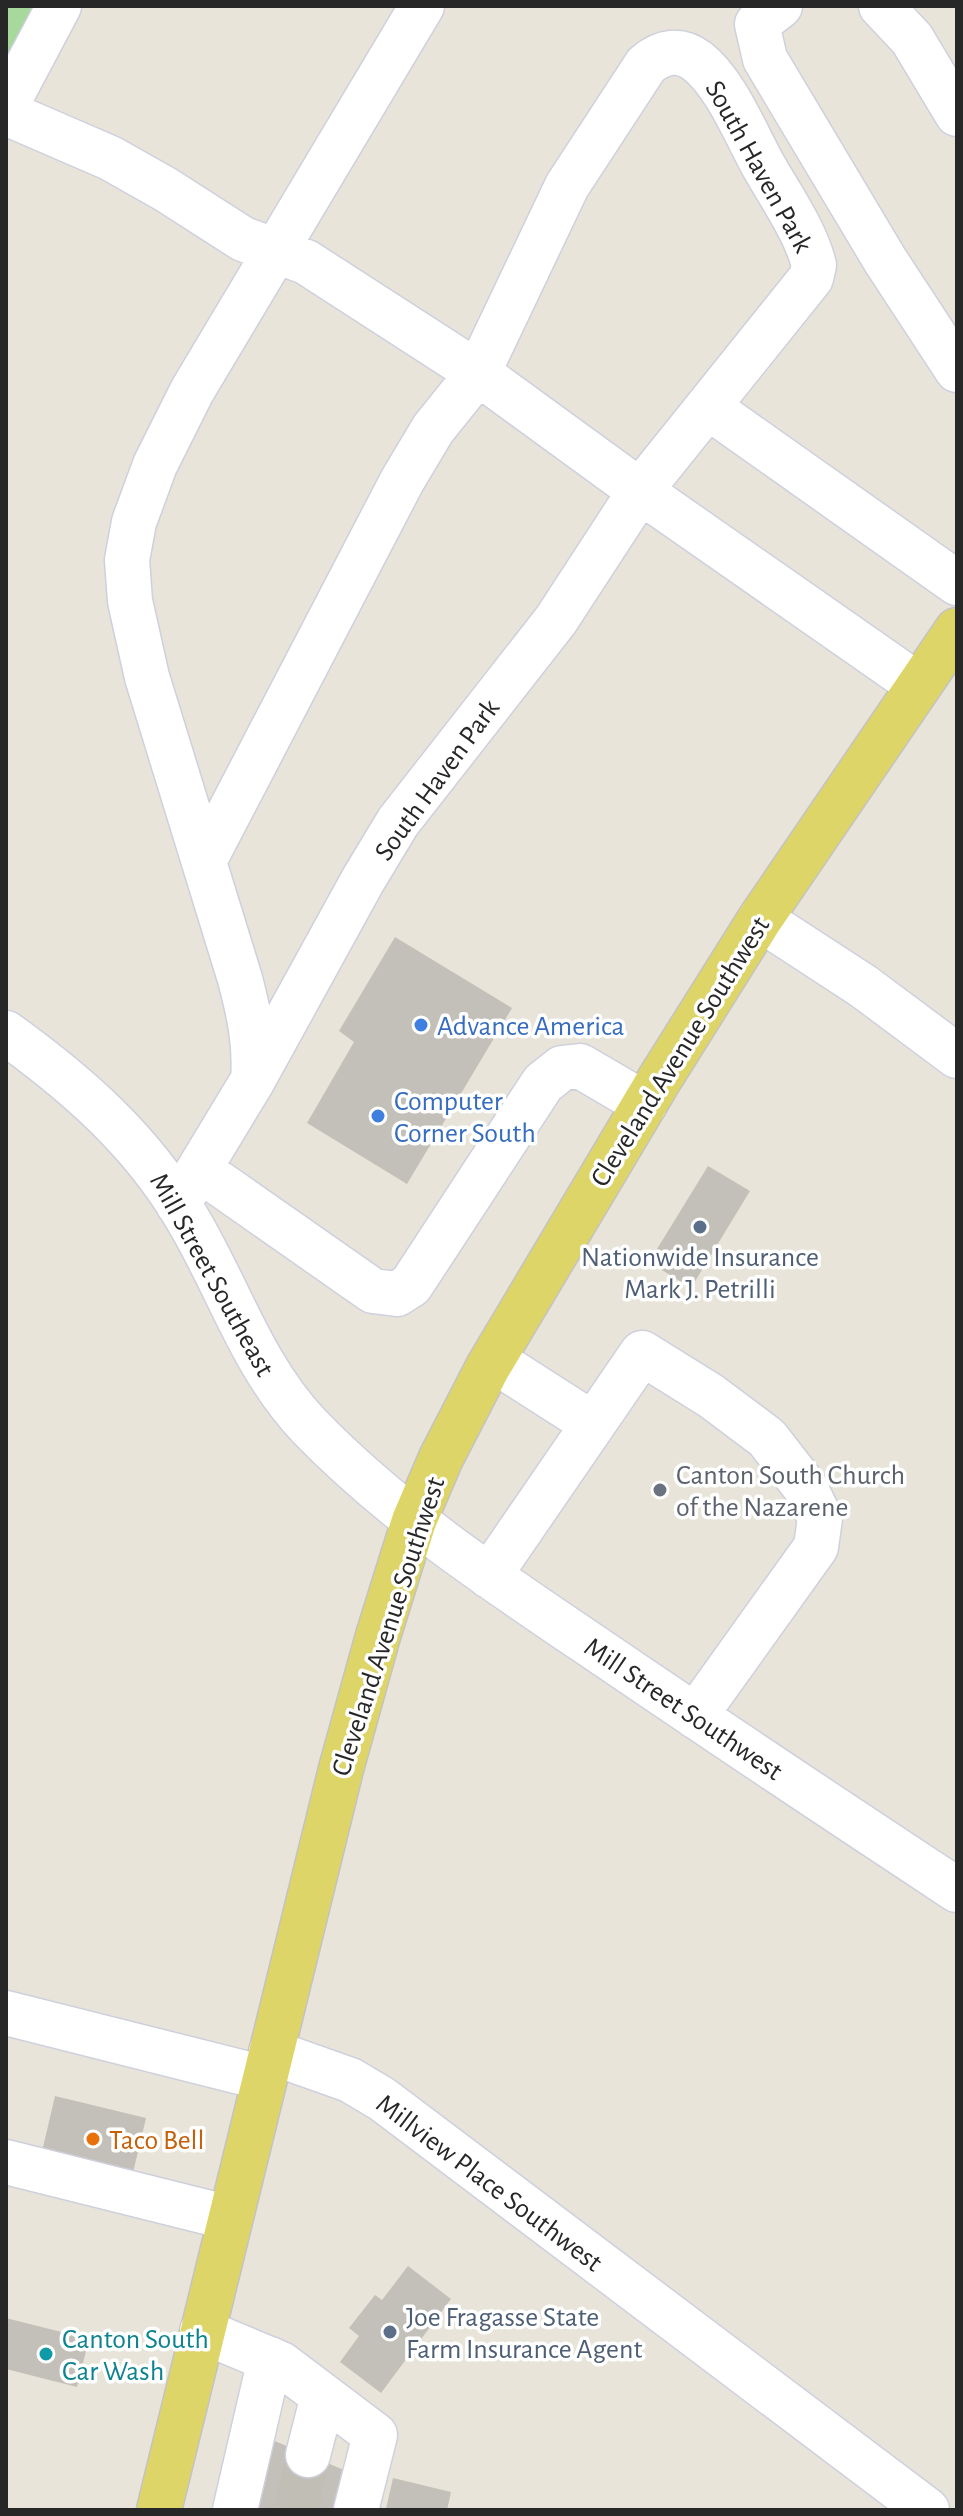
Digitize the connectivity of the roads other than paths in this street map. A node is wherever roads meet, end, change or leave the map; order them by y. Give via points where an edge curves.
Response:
1 (59, 6) edge
2 (422, 6) edge
3 (780, 6) edge
4 (881, 6) edge
5 (6, 106) edge
6 (6, 113) edge
7 (957, 114) edge
8 (277, 252) junction
9 (957, 370) edge
10 (478, 373) junction
11 (708, 407) junction
12 (640, 491) junction
13 (957, 583) edge
14 (957, 630) edge
15 (918, 685) junction
16 (204, 861) junction
17 (760, 919) junction
18 (6, 1033) edge
19 (957, 1056) edge
20 (253, 1080) junction
21 (645, 1104) junction
22 (189, 1187) junction
23 (493, 1360) junction
24 (593, 1424) junction
25 (414, 1521) junction
26 (489, 1576) junction
27 (695, 1716) junction
28 (957, 1890) edge
29 (6, 2013) edge
30 (268, 2065) junction
31 (6, 2162) edge
32 (230, 2218) junction
33 (202, 2331) junction
34 (270, 2359) junction
35 (323, 2396) junction
36 (308, 2455) tunnel mouth
37 (159, 2510) edge
38 (235, 2510) edge
39 (356, 2510) edge
40 (927, 2510) edge

1 - 5 street
2 - 8 street
3 - 9 street via 757,24 765,59
4 - 7 street via 912,39
6 - 8 street via 110,158 243,239
8 - 10 street via 306,262
8 - 16 street via 161,452 134,522 127,560 147,677
10 - 11 street, South Haven Park via 567,186 646,65 679,52 715,79 814,265 806,284
10 - 12 street
10 - 16 street, South Haven Park via 433,429 402,481
11 - 12 street, South Haven Park
11 - 13 street
12 - 15 street
12 - 20 street, South Haven Park via 556,620 398,822
14 - 15 main road, Cleveland Avenue Southwest
15 - 17 main road, Cleveland Avenue Southwest
16 - 20 street via 249,1011
17 - 19 street
17 - 21 main road, Cleveland Avenue Southwest
18 - 22 street, Mill Street Southeast via 85,1094 159,1174
20 - 22 street, South Haven Park
21 - 22 street via 580,1066 562,1068 543,1083 411,1285 397,1294 373,1291
21 - 23 main road, Cleveland Avenue Southwest
22 - 25 street, Mill Street Southeast via 251,1346 286,1400 340,1457
23 - 24 street
23 - 25 main road, Cleveland Avenue Southwest
24 - 26 street
24 - 27 street via 642,1353 767,1438 805,1487 820,1518 816,1547
25 - 26 street, Mill Street Southwest
25 - 30 main road, Cleveland Avenue Southwest via 341,1769
26 - 27 street, Mill Street Southwest
27 - 28 street, Mill Street Southwest
29 - 30 street, Millview Place Southwest
30 - 32 main road, Cleveland Avenue Southwest
30 - 40 street, Millview Place Southwest via 350,2080 382,2099
31 - 32 street
32 - 33 main road, Cleveland Avenue Southwest
33 - 34 street
33 - 37 main road, Cleveland Avenue Southwest
34 - 35 street
34 - 38 street
35 - 36 street
35 - 39 street via 375,2435

